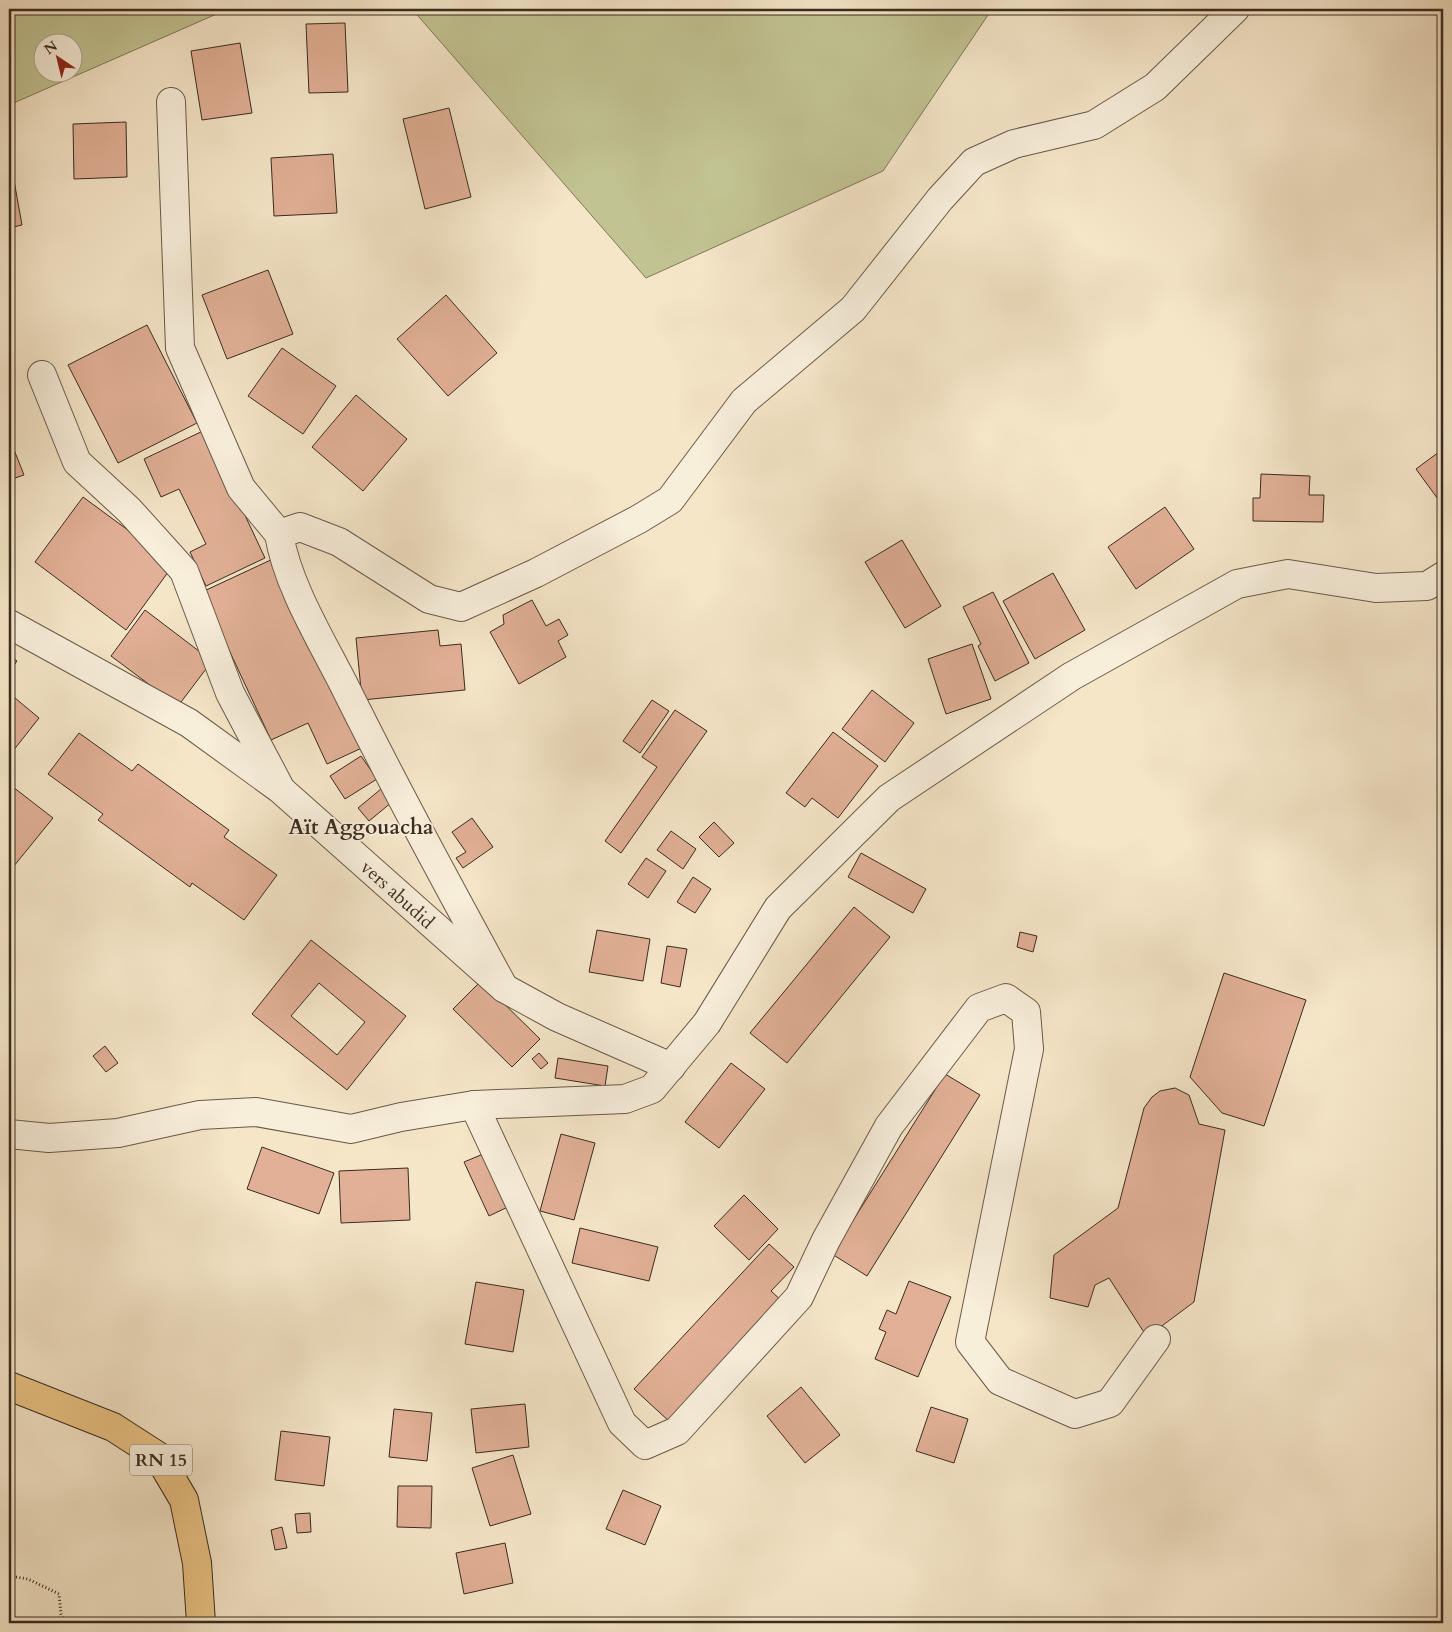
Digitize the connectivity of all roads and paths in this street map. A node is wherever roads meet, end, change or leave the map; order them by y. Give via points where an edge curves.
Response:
1 (1235, 9) edge
2 (171, 102) dead end
3 (42, 375) dead end
4 (279, 534) junction
5 (1443, 576) edge
6 (9, 624) edge
7 (280, 789) junction
8 (504, 988) junction
9 (671, 1067) junction
10 (474, 1105) junction
11 (9, 1134) edge
12 (1156, 1339) dead end
13 (9, 1386) edge
14 (9, 1576) edge
15 (65, 1623) edge
16 (201, 1623) edge

1 - 4 street via 1154,87 1094,125 1014,144 974,162 940,199 853,309 744,400 670,500 639,519 536,573 461,607 429,598 339,542 300,527
2 - 4 street via 180,348 241,488
3 - 7 street via 77,462 128,510 184,571 230,693
4 - 8 street via 281,548 303,604 399,796
5 - 9 street via 1427,586 1393,588 1288,574 1237,584 1072,676 882,805 778,908 707,1023
6 - 7 street, vers abudid via 190,723
7 - 8 street, vers abudid
8 - 9 street, vers abudid via 557,1017
9 - 10 street via 652,1090 624,1099
10 - 11 street via 352,1128 256,1112 200,1115 118,1133 49,1138
10 - 12 street via 622,1422 645,1445 677,1431 799,1297 826,1240 889,1126 979,1008 1006,998 1026,1012 1029,1049 970,1342 1000,1381 1075,1414 1110,1403
13 - 16 main road, RN 15 via 113,1428 158,1456 184,1500 197,1563
14 - 15 path via 28,1579 59,1594

